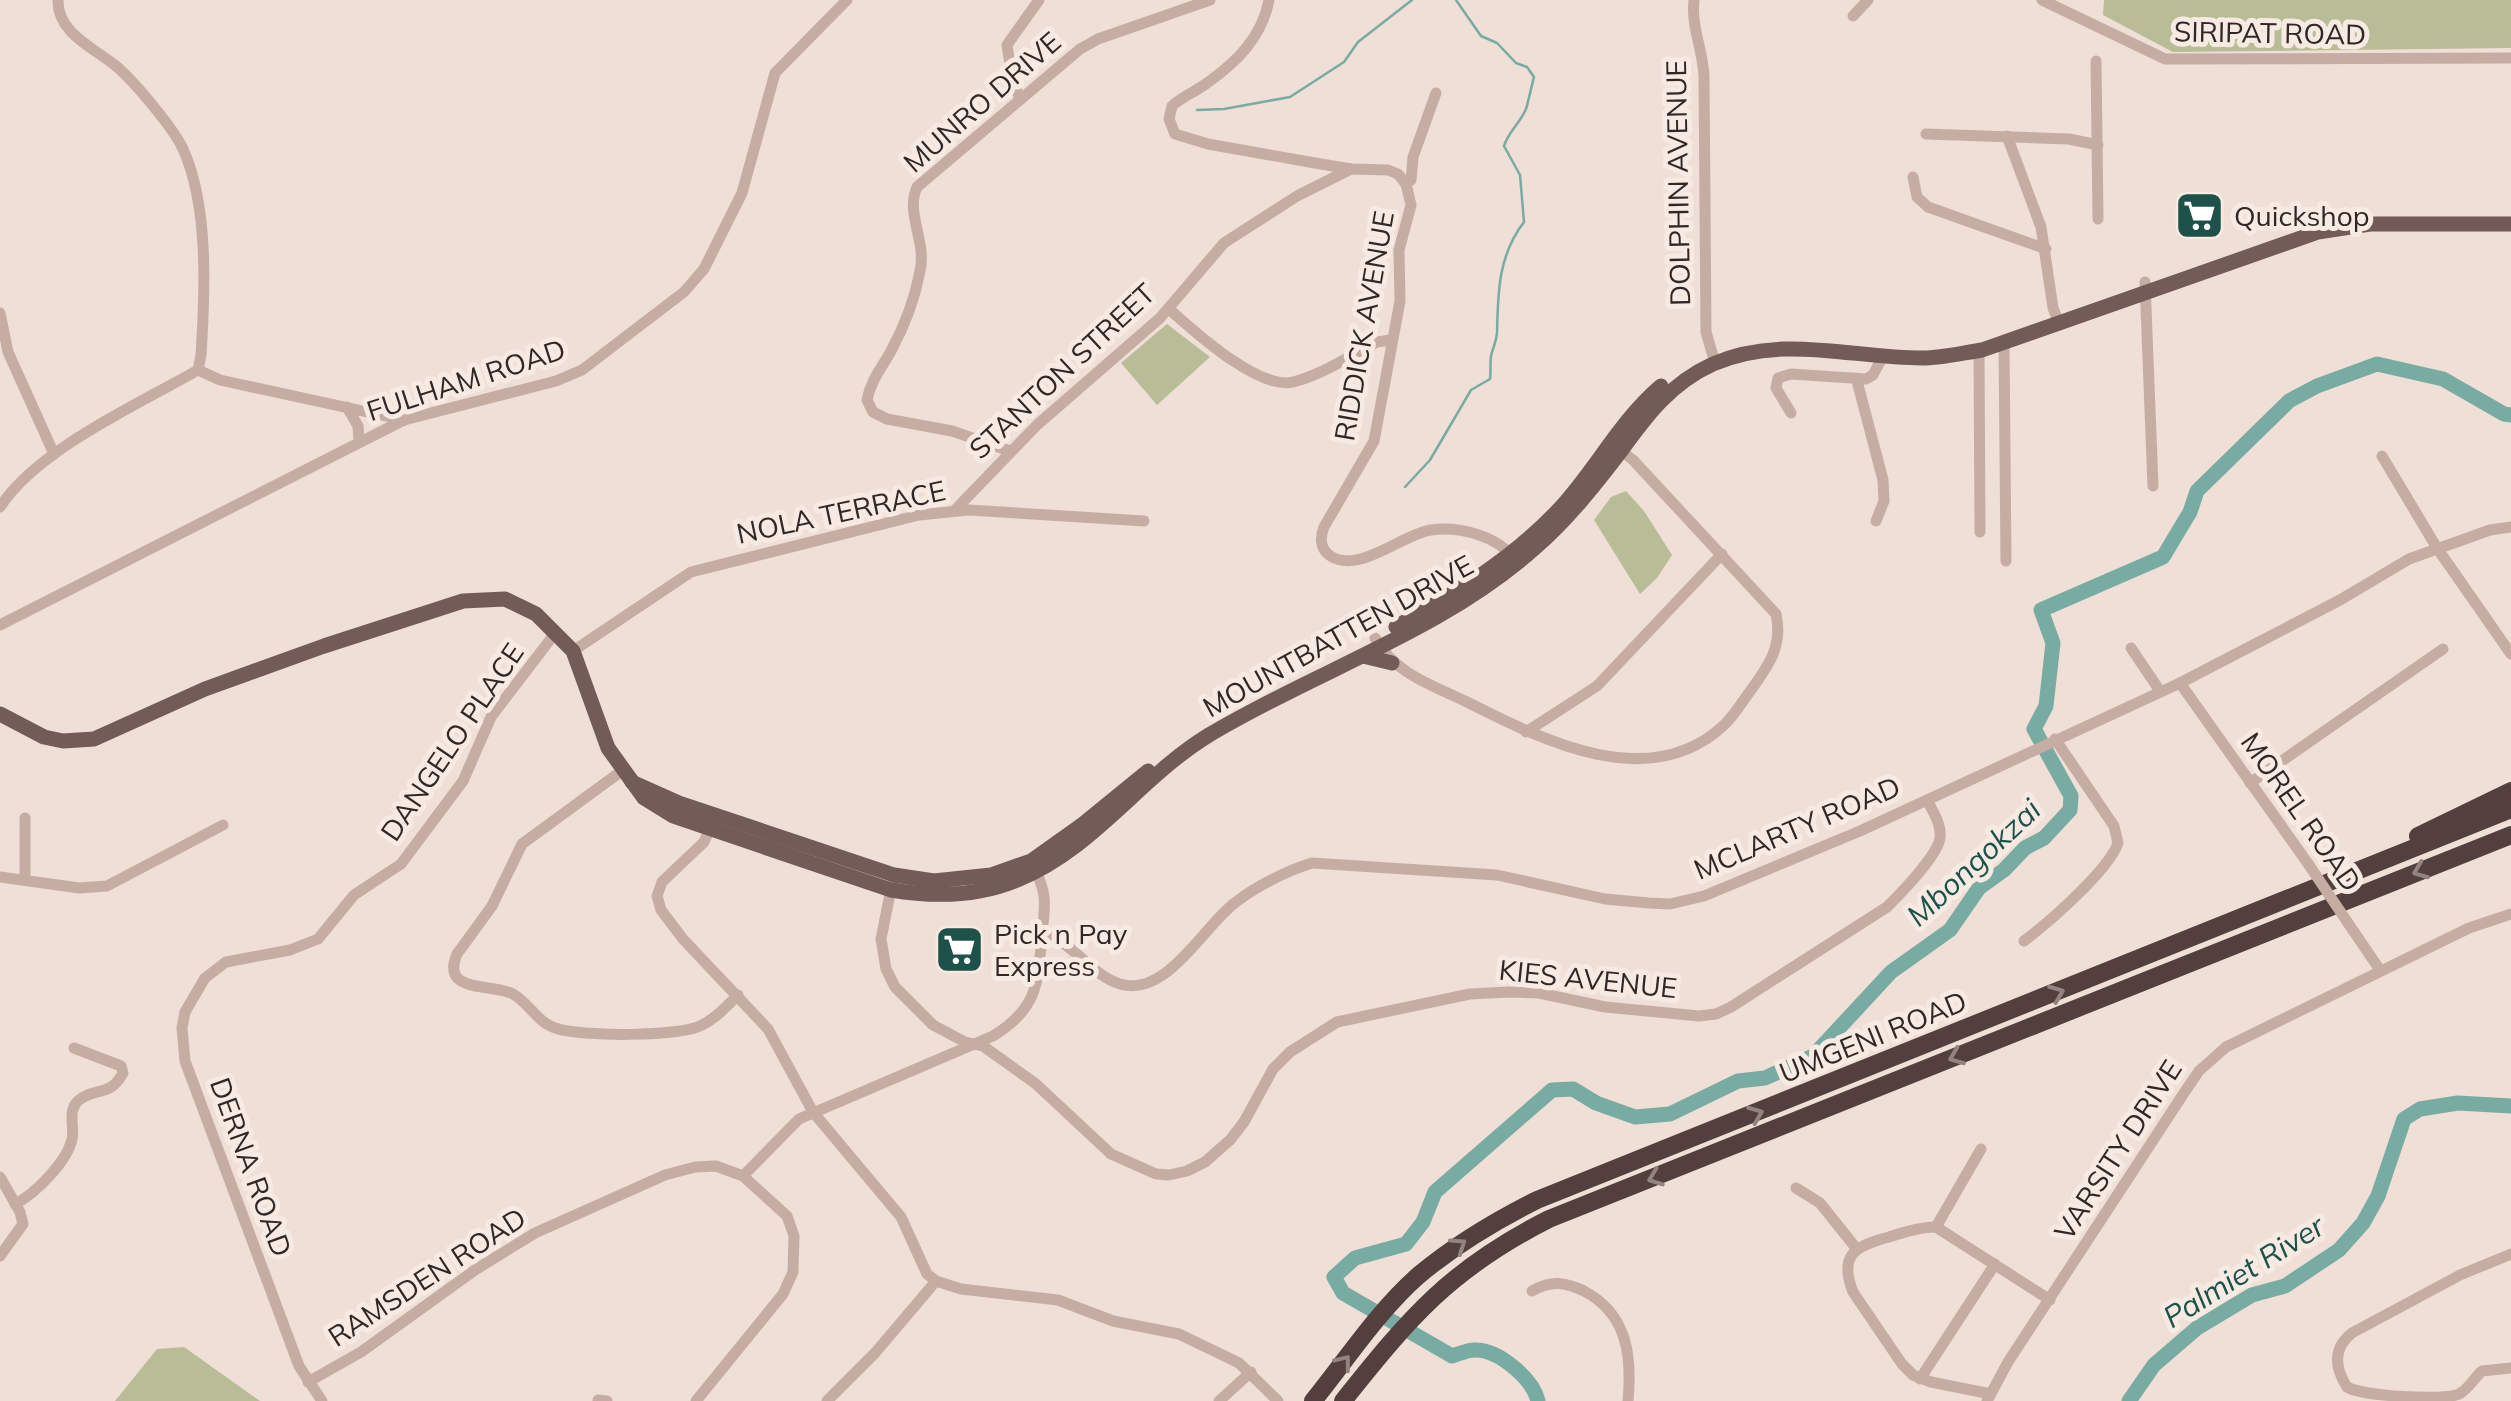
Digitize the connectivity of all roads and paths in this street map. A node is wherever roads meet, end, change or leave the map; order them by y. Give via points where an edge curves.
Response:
1 (58, 0) edge
2 (847, 0) edge
3 (1039, 0) edge
4 (1210, 0) edge
5 (1269, 0) edge
6 (1868, 0) edge
7 (2042, 0) edge
8 (1694, 1) edge
9 (1853, 16) dead end
10 (2511, 58) edge
11 (2096, 61) dead end
12 (1436, 93) dead end
13 (1020, 98) junction
14 (1926, 134) dead end
15 (2007, 136) junction
16 (2098, 145) junction
17 (1351, 169) junction
18 (1913, 178) dead end
19 (1406, 184) junction
20 (2511, 214) edge
21 (2098, 220) dead end
22 (2511, 224) edge
23 (2318, 228) junction
24 (2046, 249) junction
25 (2147, 286) junction
26 (1169, 308) junction
27 (0, 314) edge
28 (2057, 319) junction
29 (1391, 340) junction
30 (2004, 343) junction
31 (1979, 350) junction
32 (1883, 356) junction
33 (1714, 359) junction
34 (198, 370) junction
35 (1856, 381) junction
36 (347, 407) junction
37 (1791, 413) dead end
38 (404, 420) junction
39 (359, 440) junction
40 (1616, 447) junction
41 (1010, 451) junction
42 (54, 454) junction
43 (2382, 456) dead end
44 (2153, 486) dead end
45 (0, 507) edge
46 (954, 511) junction
47 (1144, 521) dead end
48 (1876, 521) dead end
49 (2511, 527) edge
50 (1980, 532) dead end
51 (2437, 548) junction
52 (1722, 554) junction
53 (1515, 558) junction
54 (2006, 561) dead end
55 (0, 625) edge
56 (556, 632) junction
57 (1378, 643) junction
58 (2131, 648) dead end
59 (2443, 648) dead end
60 (572, 651) junction
61 (2511, 654) edge
62 (1362, 656) junction
63 (1392, 663) junction
64 (2180, 682) junction
65 (2160, 692) junction
66 (0, 714) edge
67 (1526, 732) junction
68 (2047, 743) junction
69 (628, 776) junction
70 (2250, 783) junction
71 (2511, 791) edge
72 (1927, 800) junction
73 (2511, 809) edge
74 (24, 818) dead end
75 (712, 822) junction
76 (223, 825) dead end
77 (2511, 835) edge
78 (1034, 867) junction
79 (0, 877) edge
80 (25, 880) junction
81 (893, 882) junction
82 (2268, 907) junction
83 (2511, 914) edge
84 (1042, 934) junction
85 (2024, 941) dead end
86 (234, 961) joint
87 (2380, 970) junction
88 (738, 995) junction
89 (977, 1043) junction
90 (74, 1048) dead end
91 (813, 1112) junction
92 (1981, 1149) dead end
93 (743, 1176) junction
94 (0, 1178) edge
95 (1796, 1188) dead end
96 (16, 1204) junction
97 (1936, 1226) junction
98 (1856, 1248) junction
99 (2511, 1254) edge
100 (0, 1256) edge
101 (1995, 1264) junction
102 (936, 1281) junction
103 (1532, 1291) dead end
104 (2050, 1300) junction
105 (2511, 1368) edge
106 (1252, 1372) junction
107 (1920, 1379) junction
108 (308, 1382) junction
109 (1274, 1396) edge
110 (1989, 1397) edge
111 (598, 1400) edge
112 (322, 1401) edge
113 (607, 1401) edge
114 (696, 1401) edge
115 (827, 1401) edge
116 (1219, 1401) edge
117 (1314, 1401) edge
118 (1343, 1401) edge
119 (1628, 1401) edge

1 - 34 street via 62,21 118,67 182,146 201,236
2 - 38 street, FULHAM ROAD via 775,74 742,193 704,269 684,292 582,370
3 - 13 street via 1007,45
4 - 13 street, MUNRO DRIVE via 1098,39
5 - 17 street, RIDDICK AVENUE via 1250,44 1172,106 1170,126 1184,139
6 - 9 street
7 - 10 street, SIRIPAT ROAD via 2166,59
8 - 33 street, DOLPHIN AVENUE via 1692,20 1704,57 1706,332
11 - 16 street
12 - 19 street
13 - 41 street, MUNRO DRIVE via 917,187 912,198 922,266 867,400 887,420 952,431
14 - 15 street
15 - 16 street
15 - 24 street
16 - 21 street
17 - 19 street, RIDDICK AVENUE via 1388,170
17 - 26 street, STANTON STREET via 1224,243
18 - 24 street via 1917,197 1928,207
19 - 29 street, RIDDICK AVENUE via 1411,205 1400,241 1400,300
20 - 23 main road, MOUNTBATTEN DRIVE via 2369,215
22 - 23 main road, MOUNTBATTEN DRIVE
23 - 25 main road, MOUNTBATTEN DRIVE
24 - 28 street
25 - 28 main road, MOUNTBATTEN DRIVE
25 - 44 street
26 - 29 street via 1219,352 1282,383
26 - 41 street, STANTON STREET
27 - 42 street via 8,352
28 - 30 main road, MOUNTBATTEN DRIVE
28 - 33 main road, MOUNTBATTEN DRIVE via 1952,346 1766,340
29 - 53 street, RIDDICK AVENUE via 1374,440 1324,527 1323,549 1338,560 1363,558 1436,529 1486,538
30 - 31 main road, MOUNTBATTEN DRIVE
30 - 54 street
31 - 32 main road, MOUNTBATTEN DRIVE
31 - 50 street
32 - 33 main road, MOUNTBATTEN DRIVE via 1804,347
32 - 35 street via 1873,375
33 - 40 main road, MOUNTBATTEN DRIVE via 1661,399
34 - 36 street
34 - 42 street
35 - 37 street via 1783,375 1776,388
35 - 48 street via 1883,480
36 - 38 street
36 - 39 street
38 - 39 street, FULHAM ROAD
39 - 55 street, FULHAM ROAD
40 - 52 street
40 - 53 main road, MOUNTBATTEN DRIVE via 1556,528
41 - 46 street, STANTON STREET
42 - 45 street
43 - 51 street
46 - 47 street, NOLA TERRACE
46 - 60 street, NOLA TERRACE via 691,572
49 - 51 street, MCLARTY ROAD
51 - 61 street
51 - 64 street, MCLARTY ROAD
52 - 67 street via 1597,686
52 - 67 street via 1774,608 1779,630 1772,659 1723,726 1684,749 1620,758
53 - 57 main road, MOUNTBATTEN DRIVE via 1464,600
56 - 60 main road, MOUNTBATTEN DRIVE
56 - 66 main road, MOUNTBATTEN DRIVE via 505,599 474,599 262,667 94,738 63,742
56 - 86 street, DANGELO PLACE via 491,718 463,781 401,864 354,895 318,939
57 - 62 main road, MOUNTBATTEN DRIVE
57 - 63 street
57 - 78 main road, MOUNTBATTEN DRIVE via 1189,741
58 - 65 street
59 - 70 street
60 - 69 main road, MOUNTBATTEN DRIVE via 608,748
62 - 63 main road
62 - 78 main road, MOUNTBATTEN DRIVE via 1199,742 1087,839
63 - 67 street
64 - 65 street, MCLARTY ROAD
64 - 70 street, MOREL ROAD
65 - 68 street, MCLARTY ROAD
68 - 72 street, MCLARTY ROAD
68 - 85 street via 2114,826 2118,843 2050,922
69 - 75 main road, MOUNTBATTEN DRIVE via 656,806
69 - 88 street via 522,844 492,906 458,954 454,976 461,984 513,994 553,1028 584,1033 696,1028
70 - 87 street, MOREL ROAD, bridge
71 - 82 highway
72 - 84 street, MCLARTY ROAD via 1722,889 1670,904 1605,899 1497,875 1312,863 1234,904 1173,967 1139,986 1118,984
72 - 89 street, KIES AVENUE via 1940,826 1938,844 1900,893 1731,1007 1699,1016 1540,993 1482,993 1337,1022 1290,1052 1230,1140 1186,1171 1156,1174 1111,1154 1036,1084
73 - 82 highway, UMGENI ROAD
74 - 80 street
75 - 81 main road, MOUNTBATTEN DRIVE
75 - 88 street via 704,842 662,882 658,903
76 - 80 street via 107,886
77 -> 118 highway, UMGENI ROAD via 1549,1219 1485,1254 1437,1292
78 - 81 main road, MOUNTBATTEN DRIVE via 1013,882 922,895
78 - 84 street via 1046,897
79 - 80 street
81 - 89 street, KIES AVENUE via 881,939 895,987 934,1024
117 -> 82 highway, UMGENI ROAD via 1416,1278 1493,1222
83 - 87 street, VARSITY DRIVE
84 - 89 street via 1031,1001 1009,1026
86 - 108 street, DERNA ROAD via 211,971 190,1001 182,1046
87 - 104 street, VARSITY DRIVE via 2212,1058
88 - 91 street via 776,1042
89 - 91 street
90 - 96 street via 122,1067 123,1074 107,1091 76,1103 68,1149 40,1186
91 - 93 street
91 - 102 street via 893,1206
92 - 97 street
93 - 108 street, RAMSDEN ROAD via 716,1166 685,1170 568,1217
93 - 114 street via 792,1225 793,1272 783,1294
94 - 96 street
95 - 98 street via 1820,1202
96 - 100 street via 23,1224
97 - 98 street
97 - 101 street
98 - 107 street via 1848,1266 1852,1292
99 - 105 street via 2352,1333 2339,1346 2337,1361 2347,1387 2370,1394 2449,1397 2482,1371
101 - 104 street
101 - 107 street
102 - 106 street via 1058,1300 1180,1334
102 - 115 street
103 - 119 street via 1563,1283 1605,1304 1626,1341
104 - 110 street, VARSITY DRIVE
106 - 109 street
106 - 116 street
107 - 110 street
108 - 112 street, DERNA ROAD
111 - 113 street

